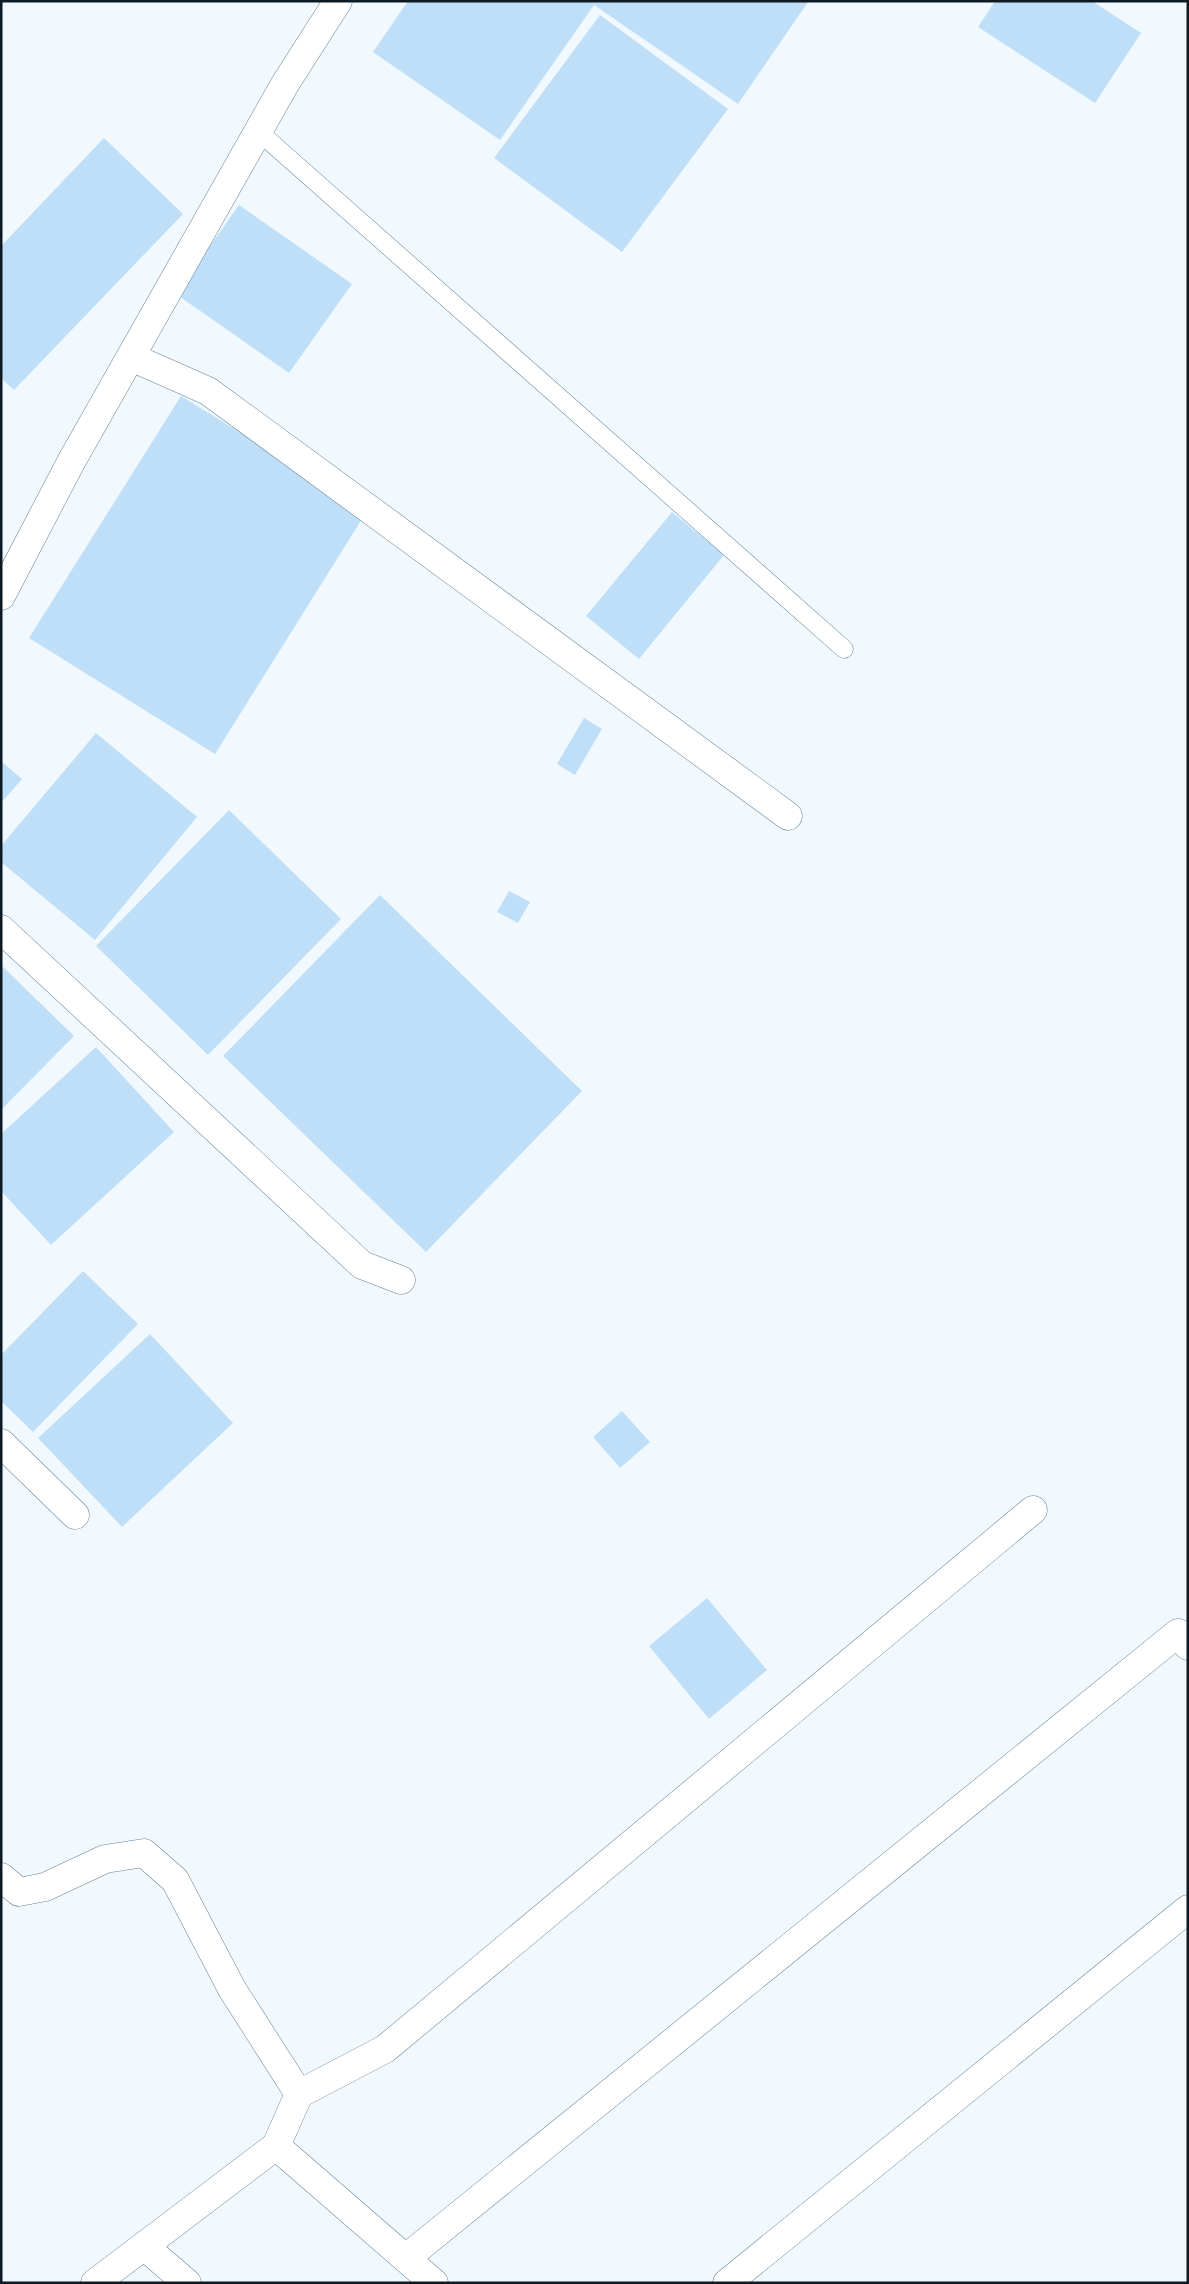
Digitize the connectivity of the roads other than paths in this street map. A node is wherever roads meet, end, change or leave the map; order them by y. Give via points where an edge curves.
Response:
1 (338, 1) edge
2 (258, 131) junction
3 (131, 357) junction
4 (1, 596) edge
5 (844, 650) dead end
6 (788, 816) dead end
7 (1, 929) edge
8 (401, 1280) dead end
9 (1, 1443) edge
10 (1033, 1510) dead end
11 (75, 1515) dead end
12 (1188, 1646) edge
13 (1, 1877) edge
14 (1188, 1909) edge
15 (299, 2094) junction
16 (276, 2146) junction
17 (144, 2246) junction
18 (406, 2258) junction
19 (95, 2283) edge
20 (187, 2283) edge
21 (434, 2283) edge
22 (727, 2283) edge

1 - 2 street
2 - 3 street
2 - 5 lane
3 - 4 street
3 - 6 street via 208,391
7 - 8 street via 362,1265
9 - 11 street
10 - 15 street via 385,2049
12 - 18 street via 1178,1633
13 - 15 street via 19,1892 45,1887 105,1859 144,1853 175,1880 232,1989
14 - 22 street
15 - 16 street
16 - 17 street
16 - 18 street
17 - 19 street
17 - 20 street
18 - 21 street

